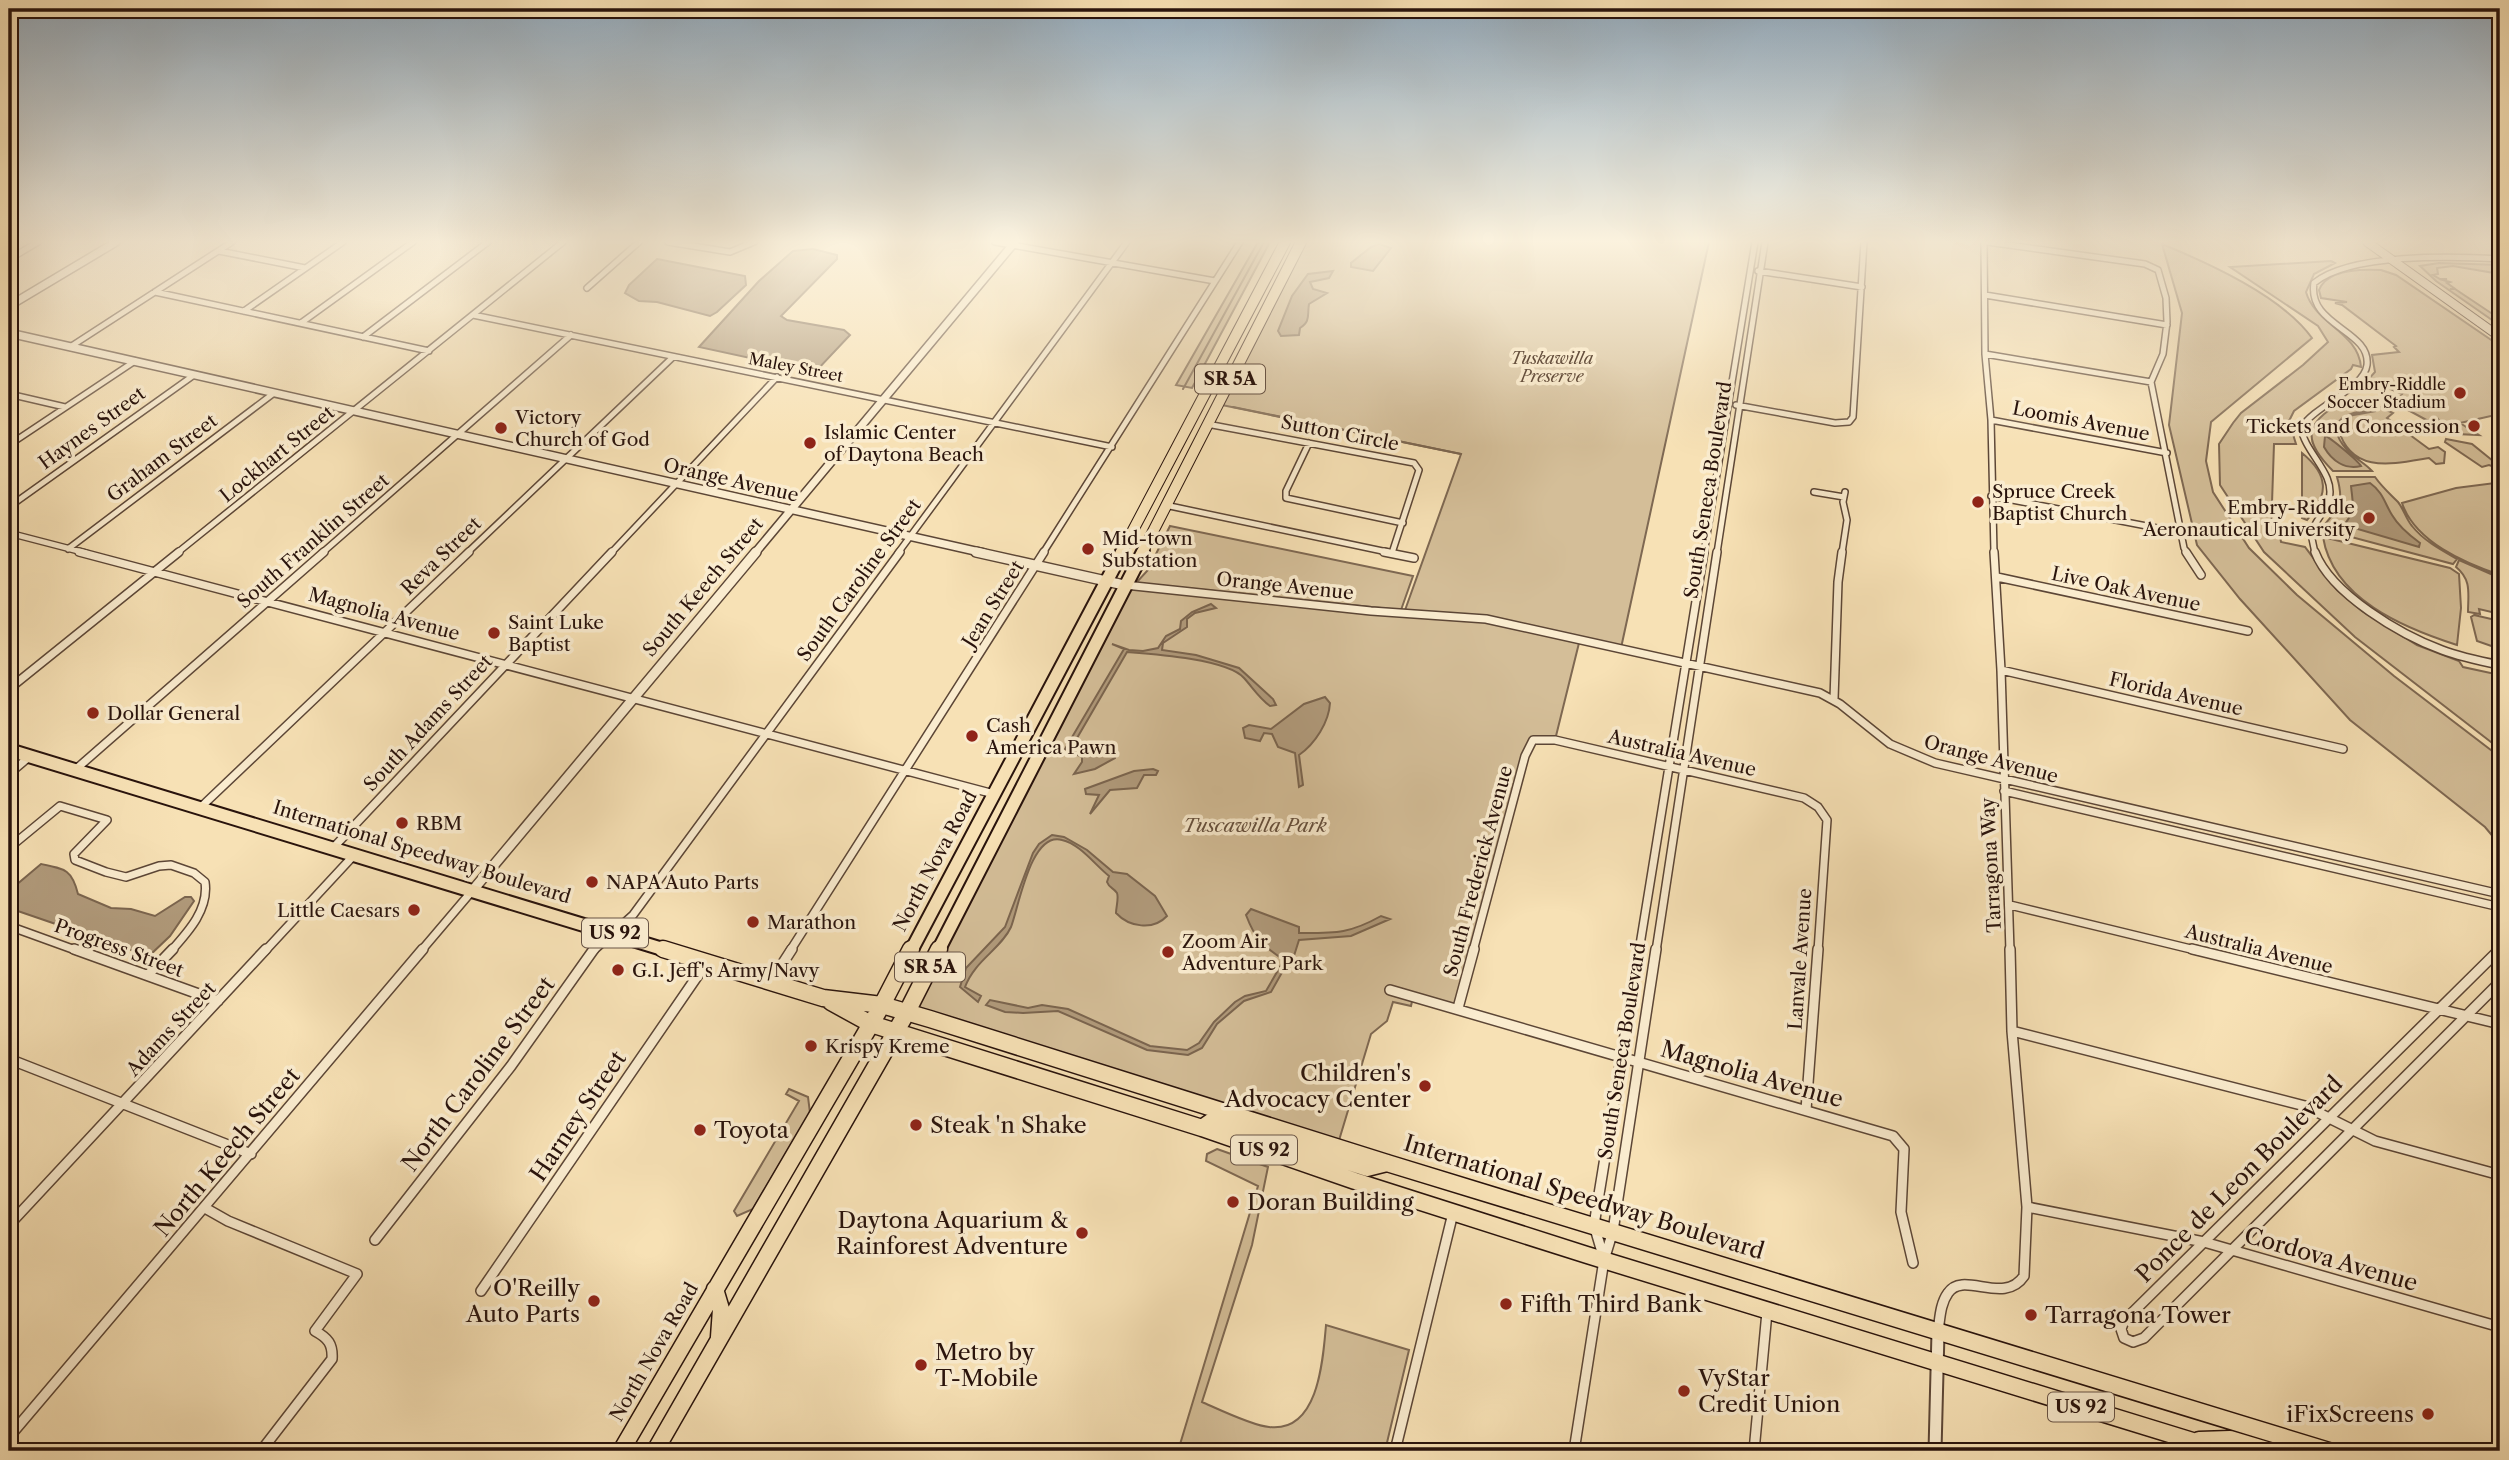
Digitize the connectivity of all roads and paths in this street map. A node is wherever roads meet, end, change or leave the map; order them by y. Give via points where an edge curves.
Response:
1 (127, 310) edge
2 (240, 310) edge
3 (319, 310) edge
4 (398, 310) edge
5 (480, 310) edge
6 (959, 310) edge
7 (1077, 310) edge
8 (1198, 310) edge
9 (1249, 310) edge
10 (1265, 310) edge
11 (1744, 310) edge
12 (1755, 310) edge
13 (1860, 310) edge
14 (1985, 310) edge
15 (2074, 310) edge
16 (2167, 310) edge
17 (2320, 310) edge
18 (2462, 310) edge
19 (244, 311) joint
20 (474, 315) junction
21 (301, 323) junction
22 (2167, 326) junction
23 (1740, 332) junction
24 (9, 333) edge
25 (1751, 334) junction
26 (572, 335) junction
27 (363, 337) junction
28 (2500, 337) edge
29 (70, 347) junction
30 (429, 351) junction
31 (1985, 354) junction
32 (673, 356) junction
33 (135, 361) junction
34 (194, 375) junction
35 (777, 377) junction
36 (2151, 382) junction
37 (274, 393) junction
38 (9, 394) edge
39 (885, 399) junction
40 (1728, 404) junction
41 (1739, 405) junction
42 (65, 407) junction
43 (1197, 407) junction
44 (355, 411) junction
45 (1991, 420) junction
46 (995, 422) junction
47 (1189, 423) junction
48 (1207, 424) junction
49 (459, 435) junction
50 (1199, 439) junction
51 (1309, 443) junction
52 (9, 445) edge
53 (1112, 447) junction
54 (2166, 453) junction
55 (565, 459) junction
56 (1717, 473) junction
57 (1728, 475) junction
58 (676, 484) junction
59 (1814, 492) dead end
60 (1992, 496) junction
61 (1165, 505) junction
62 (9, 508) edge
63 (791, 510) junction
64 (1403, 523) junction
65 (9, 533) edge
66 (2183, 533) junction
67 (911, 537) junction
68 (68, 549) junction
69 (1392, 553) junction
70 (1414, 558) dead end
71 (1702, 564) junction
72 (1036, 565) junction
73 (1714, 566) junction
74 (156, 572) junction
75 (2201, 575) dead end
76 (1997, 578) junction
77 (1106, 581) junction
78 (1124, 585) junction
79 (268, 601) junction
80 (2248, 631) dead end
81 (385, 632) junction
82 (1686, 663) junction
83 (506, 664) junction
84 (2500, 665) edge
85 (1699, 666) junction
86 (2001, 670) junction
87 (9, 689) edge
88 (632, 698) junction
89 (1834, 699) junction
90 (766, 733) junction
91 (1530, 743) joint
92 (2343, 749) dead end
93 (9, 750) edge
94 (30, 756) junction
95 (1669, 766) junction
96 (75, 769) junction
97 (1683, 769) junction
98 (905, 770) junction
99 (9, 774) edge
100 (2003, 781) junction
101 (2004, 792) junction
102 (994, 794) junction
103 (201, 807) junction
104 (2133, 811) junction
105 (1823, 813) joint
106 (2135, 822) junction
107 (2247, 836) junction
108 (334, 847) junction
109 (9, 848) edge
110 (2250, 849) junction
111 (355, 854) junction
112 (2359, 862) junction
113 (2361, 874) junction
114 (472, 890) junction
115 (2500, 894) edge
116 (1647, 901) junction
117 (1662, 904) junction
118 (2010, 905) junction
119 (2500, 907) edge
120 (9, 926) edge
121 (613, 932) junction
122 (2500, 948) edge
123 (707, 962) junction
124 (148, 975) junction
125 (771, 982) junction
126 (2500, 982) edge
127 (1390, 990) dead end
128 (823, 998) junction
129 (218, 1001) junction
130 (882, 1005) junction
131 (1458, 1008) junction
132 (2439, 1009) junction
133 (907, 1012) junction
134 (2464, 1015) junction
135 (870, 1024) junction
136 (2500, 1024) edge
137 (2012, 1031) junction
138 (896, 1032) junction
139 (1622, 1056) junction
140 (9, 1059) edge
141 (1639, 1061) junction
142 (121, 1105) junction
143 (1806, 1110) junction
144 (2329, 1117) junction
145 (1202, 1128) junction
146 (2352, 1132) junction
147 (1609, 1136) junction
148 (1626, 1141) junction
149 (251, 1154) junction
150 (1387, 1163) junction
151 (2500, 1175) edge
152 (205, 1208) junction
153 (2027, 1208) junction
154 (1453, 1212) junction
155 (9, 1225) edge
156 (1594, 1225) junction
157 (1613, 1231) junction
158 (375, 1240) dead end
159 (2204, 1242) junction
160 (2233, 1251) junction
161 (1604, 1259) junction
162 (1913, 1263) dead end
163 (715, 1289) junction
164 (481, 1291) dead end
165 (1767, 1311) junction
166 (2500, 1327) edge
167 (1938, 1332) junction
168 (718, 1341) junction
169 (1937, 1363) junction
170 (9, 1437) edge
171 (2192, 1441) junction
172 (261, 1451) edge
173 (621, 1451) edge
174 (655, 1451) edge
175 (1395, 1451) edge
176 (1574, 1451) edge
177 (1754, 1451) edge
178 (1936, 1451) edge
179 (2225, 1451) edge
180 (2270, 1451) edge
181 (2329, 1451) edge

1 - 29 street
2 - 19 street
3 - 21 street
4 - 27 street
5 - 20 street, Lockhart Street
6 - 39 street, South Keech Street
7 - 46 street, South Caroline Street
8 - 53 street, Jean Street
9 - 43 main road, North Nova Road / SR 5A
10 - 48 main road, SR 5A
11 - 23 street, South Seneca Boulevard
12 - 25 street, South Seneca Boulevard
13 - 41 street via 1853,417 1844,423
14 - 31 street, Tarragona Way
15 - 22 street
16 - 22 street
17 - 84 street via 2358,344 2368,362 2359,380 2313,413 2301,428 2305,446 2330,488 2327,507 2311,528 2311,541 2321,563 2341,587 2415,639 2441,651
18 - 28 main road
19 - 21 street
20 - 26 street, Maley Street
20 - 30 street, Lockhart Street
21 - 27 street
22 - 36 street via 2158,373
23 - 25 street
23 - 40 street, South Seneca Boulevard
24 - 29 street, Orange Avenue
25 - 41 street, South Seneca Boulevard
26 - 32 street, Maley Street
26 - 49 street, South Franklin Street
27 - 30 street
29 - 33 street, Orange Avenue
30 - 44 street, Lockhart Street
31 - 36 street
31 - 45 street, Tarragona Way
32 - 35 street, Maley Street
32 - 55 street, Reva Street
33 - 34 street, Orange Avenue
33 - 42 street
34 - 37 street, Orange Avenue
34 - 62 street, Haynes Street
35 - 39 street, Maley Street
35 - 58 street, South Adams Street
36 - 54 street
37 - 44 street, Orange Avenue
37 - 68 street, Graham Street
38 - 42 street
39 - 46 street, Maley Street
39 - 63 street, South Keech Street
40 - 41 street
40 - 56 street, South Seneca Boulevard
41 - 57 street, South Seneca Boulevard
42 - 52 street
43 - 47 main road, North Nova Road / SR 5A
43 - 48 main road
44 - 49 street, Orange Avenue
44 - 74 street, Lockhart Street
45 - 54 street, Loomis Avenue
45 - 60 street, Tarragona Way
46 - 53 street, Maley Street
46 - 67 street, South Caroline Street
47 - 50 main road
47 - 77 main road, North Nova Road / SR 5A
48 - 50 main road, SR 5A
48 - 51 street, Sutton Circle
49 - 55 street, Orange Avenue
49 - 79 street, South Franklin Street
50 - 61 main road, SR 5A
51 - 64 street, Sutton Circle via 1419,467
51 - 64 street via 1286,498
53 - 72 street, Jean Street
54 - 66 street
55 - 58 street, Orange Avenue
55 - 81 street, Reva Street
56 - 57 street
56 - 71 street, South Seneca Boulevard
57 - 73 street, South Seneca Boulevard
58 - 63 street, Orange Avenue
58 - 83 street, South Adams Street
59 - 89 street via 1845,494
60 - 66 street
60 - 76 street, Tarragona Way
61 - 69 street
61 - 78 main road, SR 5A
63 - 67 street, Orange Avenue
63 - 88 street, South Keech Street
64 - 69 street, Sutton Circle
65 - 68 street, Magnolia Avenue
66 - 75 street via 2184,548
67 - 72 street, Orange Avenue
67 - 90 street, South Caroline Street
68 - 74 street, Magnolia Avenue
69 - 70 street
71 - 73 street
71 - 82 street, South Seneca Boulevard
72 - 77 street, Orange Avenue
72 - 98 street, Jean Street
73 - 85 street, South Seneca Boulevard
74 - 79 street, Magnolia Avenue
74 - 87 street, Lockhart Street
76 - 80 street, Live Oak Avenue
76 - 86 street, Tarragona Way
77 - 78 street, Orange Avenue
77 - 102 main road, North Nova Road / SR 5A
78 - 82 street, Orange Avenue via 1486,619
78 - 133 main road, SR 5A
79 - 81 street, Magnolia Avenue
79 - 96 street, South Franklin Street
81 - 83 street, Magnolia Avenue
81 - 103 street, Reva Street
82 - 85 street, Orange Avenue
82 - 95 street, South Seneca Boulevard
83 - 88 street, Magnolia Avenue
83 - 108 street, South Adams Street
85 - 89 street, Orange Avenue
85 - 97 street, South Seneca Boulevard
86 - 92 street, Florida Avenue
86 - 100 street, Tarragona Way
88 - 90 street, Magnolia Avenue
88 - 114 street, South Keech Street
89 - 100 street, Orange Avenue via 1903,751
90 - 98 street, Magnolia Avenue
90 - 121 street, South Caroline Street via 633,915
91 - 95 street, Australia Avenue via 1540,738 1555,740
91 - 131 street, South Frederick Avenue
93 - 94 main road, International Speedway Boulevard / US 92
94 - 96 main road, International Speedway Boulevard / US 92
94 - 99 street
95 - 97 street, Australia Avenue
95 - 116 street, South Seneca Boulevard
96 - 103 main road, International Speedway Boulevard / US 92
97 - 105 street, Australia Avenue via 1804,798
97 - 117 street, South Seneca Boulevard
98 - 102 street, Magnolia Avenue
98 - 125 street, Jean Street
100 - 101 street, Tarragona Way
100 - 104 street, Orange Avenue
101 - 106 street, Orange Avenue
101 - 118 street, Tarragona Way
102 - 130 main road, North Nova Road / SR 5A
103 - 108 main road, International Speedway Boulevard / US 92
104 - 106 street
104 - 107 street, Orange Avenue
105 - 143 street, Lanvale Avenue via 1827,820
106 - 110 street, Orange Avenue
107 - 110 street
107 - 112 street, Orange Avenue
108 - 111 main road, International Speedway Boulevard / US 92
109 - 124 street via 52,810 66,806 107,820 74,853 75,860 124,877 163,866 186,869 204,880 206,901 197,919
110 - 113 street, Orange Avenue
111 - 114 main road, International Speedway Boulevard / US 92
111 - 129 street, Adams Street
112 - 113 street
112 - 115 street, Orange Avenue
113 - 119 street, Orange Avenue
114 - 121 main road, International Speedway Boulevard / US 92
114 - 149 street, North Keech Street
116 - 117 street
116 - 139 street, South Seneca Boulevard
117 - 141 street, South Seneca Boulevard
118 - 132 street, Australia Avenue
118 - 137 street, Tarragona Way
120 - 124 street, Progress Street
121 - 123 main road, International Speedway Boulevard / US 92
121 - 158 street, North Caroline Street via 597,945 511,1066
122 - 132 street, Ponce de Leon Boulevard
123 - 125 main road, International Speedway Boulevard / US 92
123 - 164 street, Harney Street
124 - 129 street, Progress Street
125 - 128 main road, International Speedway Boulevard / US 92
126 - 134 street, Ponce de Leon Boulevard
127 - 131 street, Magnolia Avenue
128 - 130 main road, International Speedway Boulevard / US 92
128 - 135 main road, International Speedway Boulevard / US 92
129 - 142 street, Adams Street
130 - 133 main road, International Speedway Boulevard / US 92
130 - 135 main road, North Nova Road / SR 5A
131 - 139 street, Magnolia Avenue
132 - 134 street, Australia Avenue
132 - 144 street, Ponce de Leon Boulevard
133 - 138 main road, SR 5A
133 - 150 main road, International Speedway Boulevard / US 92
134 - 136 street, Australia Avenue
134 - 146 street, Ponce de Leon Boulevard
135 - 138 main road, International Speedway Boulevard / US 92
135 - 163 main road, North Nova Road / SR 5A
137 - 144 street via 2305,1106
137 - 153 street, Tarragona Way
138 - 145 main road, International Speedway Boulevard / US 92
138 - 168 main road, SR 5A
139 - 141 street, Magnolia Avenue
139 - 147 street, South Seneca Boulevard
140 - 142 street
141 - 143 street, Magnolia Avenue
141 - 148 street, South Seneca Boulevard
142 - 149 street
142 - 155 street, Adams Street
143 - 162 street, Magnolia Avenue via 1900,1142 1904,1149 1901,1212
144 - 146 street
144 - 159 street, Ponce de Leon Boulevard
145 - 150 main road via 1212,1121 1226,1122 1367,1168
145 - 154 main road, International Speedway Boulevard / US 92
146 - 151 street
146 - 160 street, Ponce de Leon Boulevard
147 - 148 street
147 - 156 street, South Seneca Boulevard
148 - 157 street, South Seneca Boulevard
149 - 152 street, North Keech Street
150 - 156 main road, International Speedway Boulevard / US 92
152 - 170 street, North Keech Street
152 - 172 street via 357,1274 315,1331 333,1348 332,1359
153 - 159 street, Cordova Avenue
153 - 167 street, Tarragona Way via 2020,1282 2002,1288 1952,1287 1940,1306
154 - 161 main road, International Speedway Boulevard / US 92
154 - 175 street
156 - 157 main road, International Speedway Boulevard / US 92
156 - 161 street, South Seneca Boulevard
157 - 161 street, South Seneca Boulevard
157 - 167 main road, International Speedway Boulevard / US 92
159 - 160 street, Cordova Avenue
159 - 160 street, Ponce de Leon Boulevard via 2124,1321 2124,1338 2140,1341
160 - 166 street, Cordova Avenue
161 - 165 main road, International Speedway Boulevard / US 92
161 - 176 street
163 - 168 main road via 721,1309
163 - 173 main road, North Nova Road / SR 5A
165 - 169 main road, International Speedway Boulevard / US 92
165 - 177 street
167 - 169 street
167 - 181 main road, International Speedway Boulevard / US 92
168 - 174 main road, SR 5A
169 - 171 main road, International Speedway Boulevard / US 92
169 - 178 street
171 - 179 main road, International Speedway Boulevard / US 92
171 - 180 main road via 2230,1439

